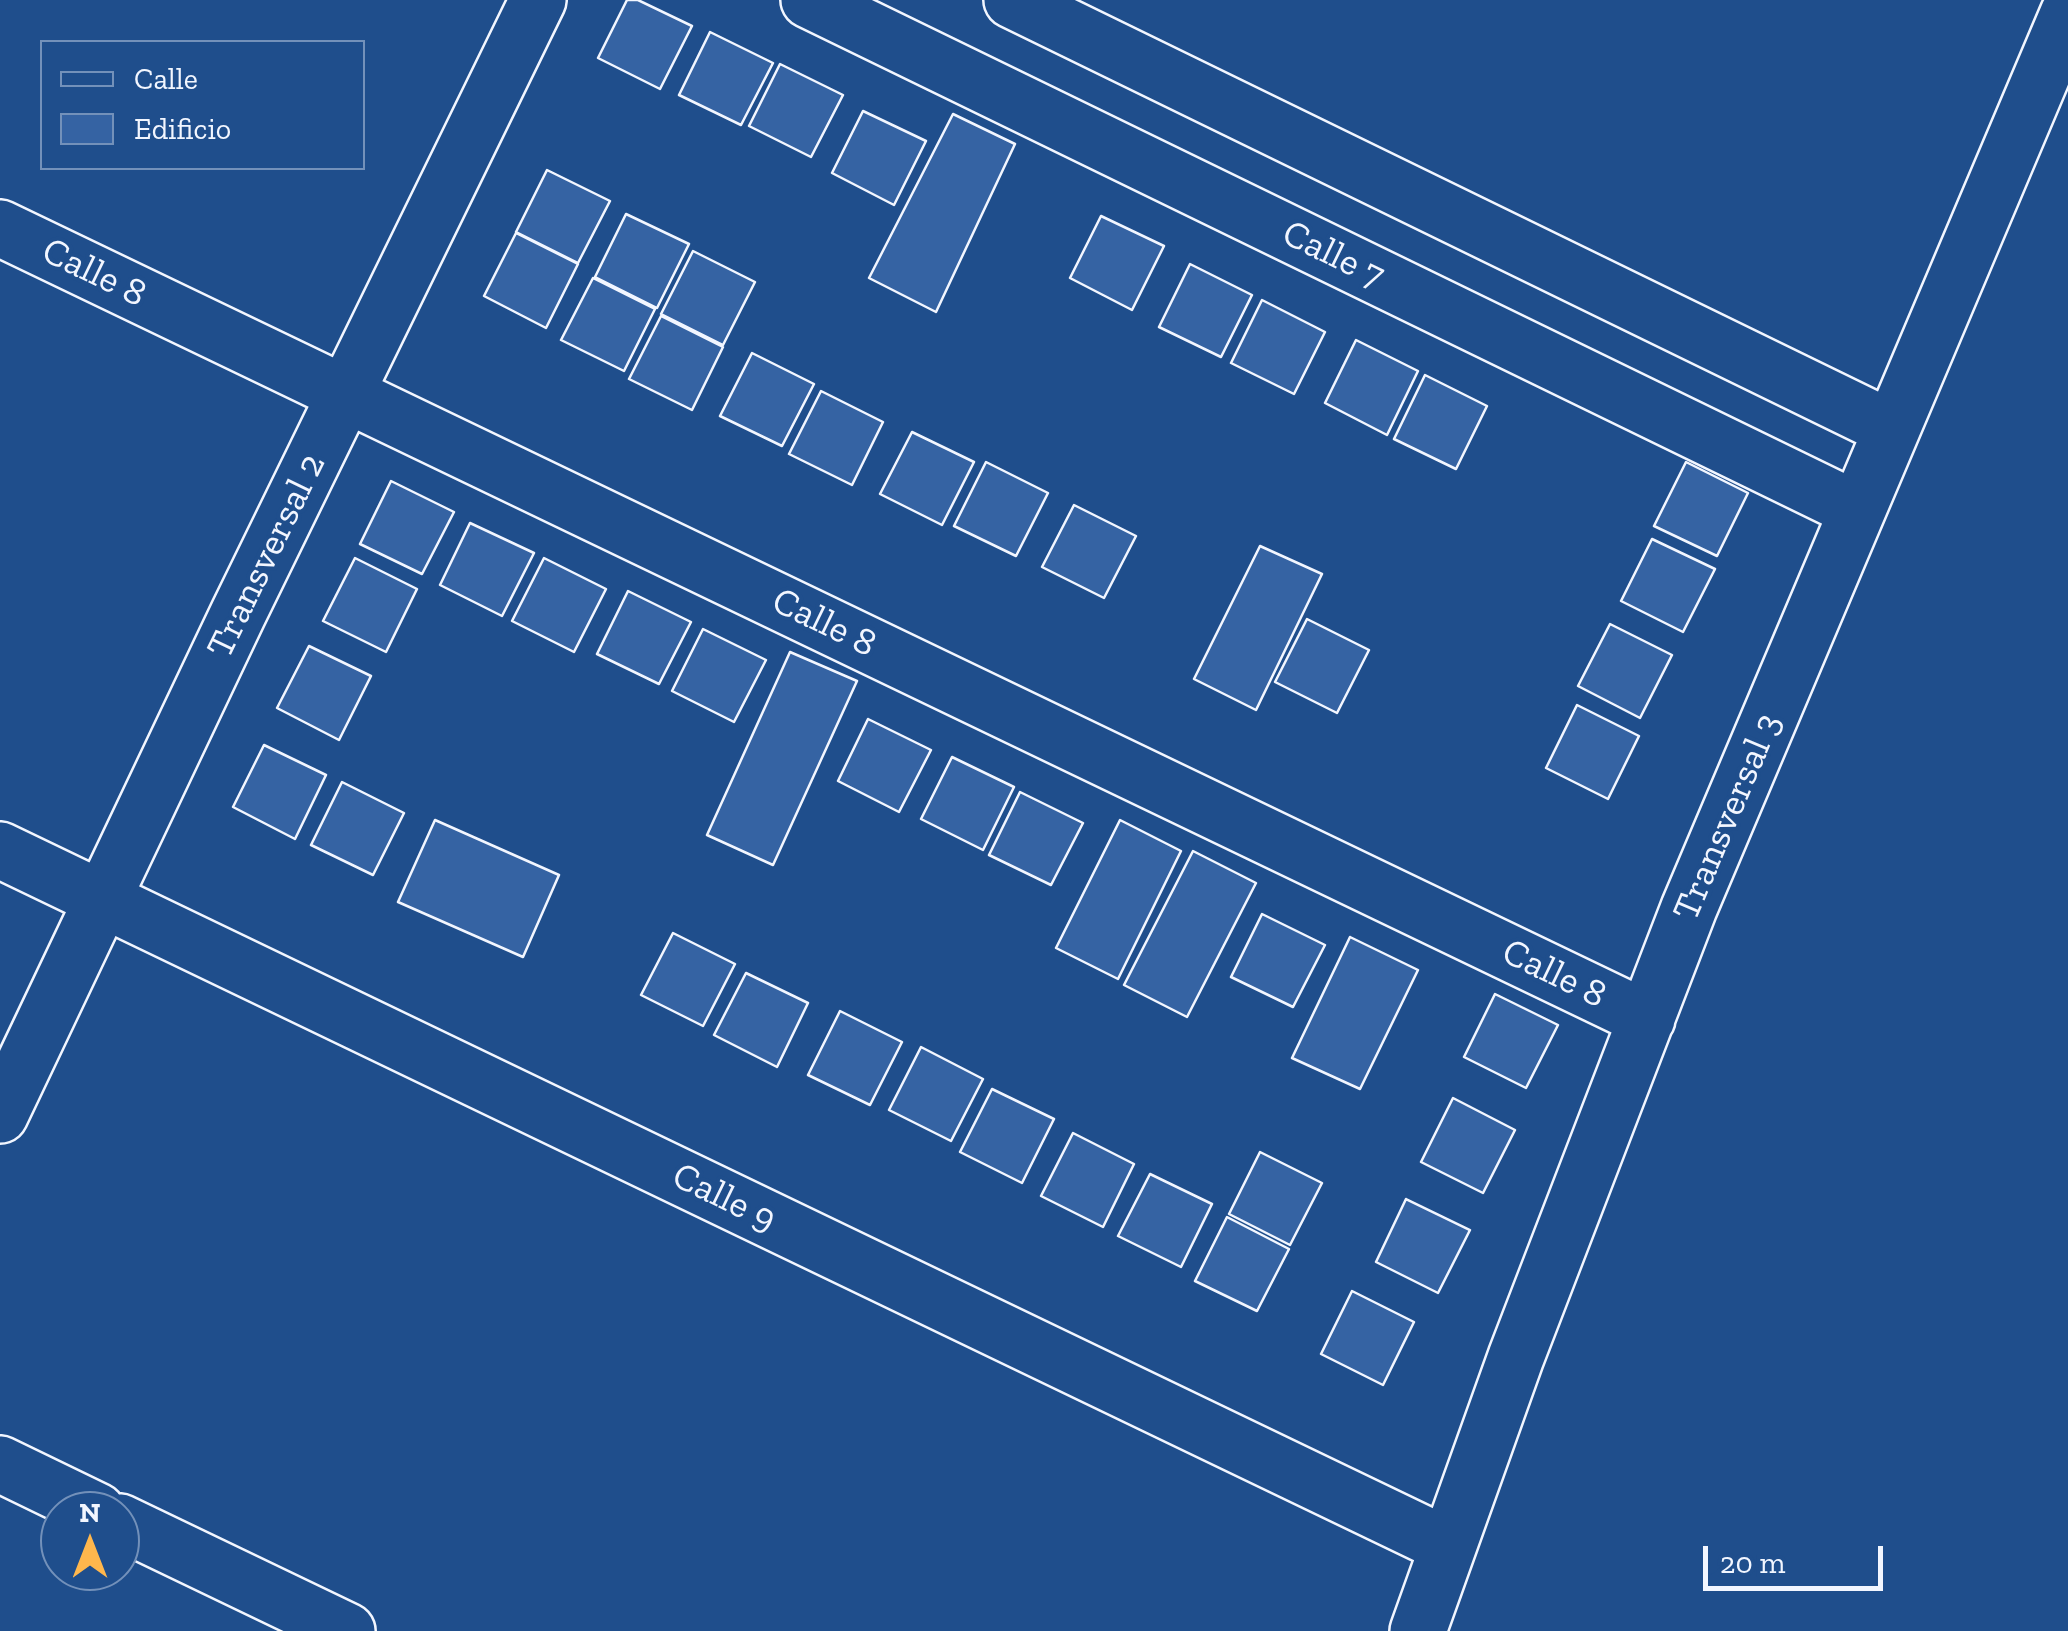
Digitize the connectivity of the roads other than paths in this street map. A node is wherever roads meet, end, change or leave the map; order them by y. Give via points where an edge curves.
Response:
1 (538, 0) edge
2 (810, 0) edge
3 (1012, 0) edge
4 (2068, 14) edge
5 (0, 228) edge
6 (346, 394) junction
7 (1892, 429) junction
8 (1857, 510) junction
9 (0, 850) edge
10 (102, 899) junction
11 (1648, 1019) junction
12 (0, 1115) edge
13 (0, 1464) edge
14 (56, 1491) edge
15 (140, 1532) edge
16 (1448, 1546) junction
17 (347, 1631) edge
18 (1418, 1631) edge

1 - 6 street, Transversal 2
2 - 8 street, Calle 7
3 - 7 street
4 - 7 street, Transversal 3
5 - 6 street, Calle 8
6 - 10 street, Transversal 2
6 - 11 street, Calle 8
7 - 8 street, Transversal 3
8 - 11 street, Transversal 3
9 - 10 street, Calle 9
10 - 12 street, Transversal 2
10 - 16 street, Calle 9
11 - 16 street, Transversal 3
13 - 14 street
15 - 17 street
16 - 18 street, Transversal 3

